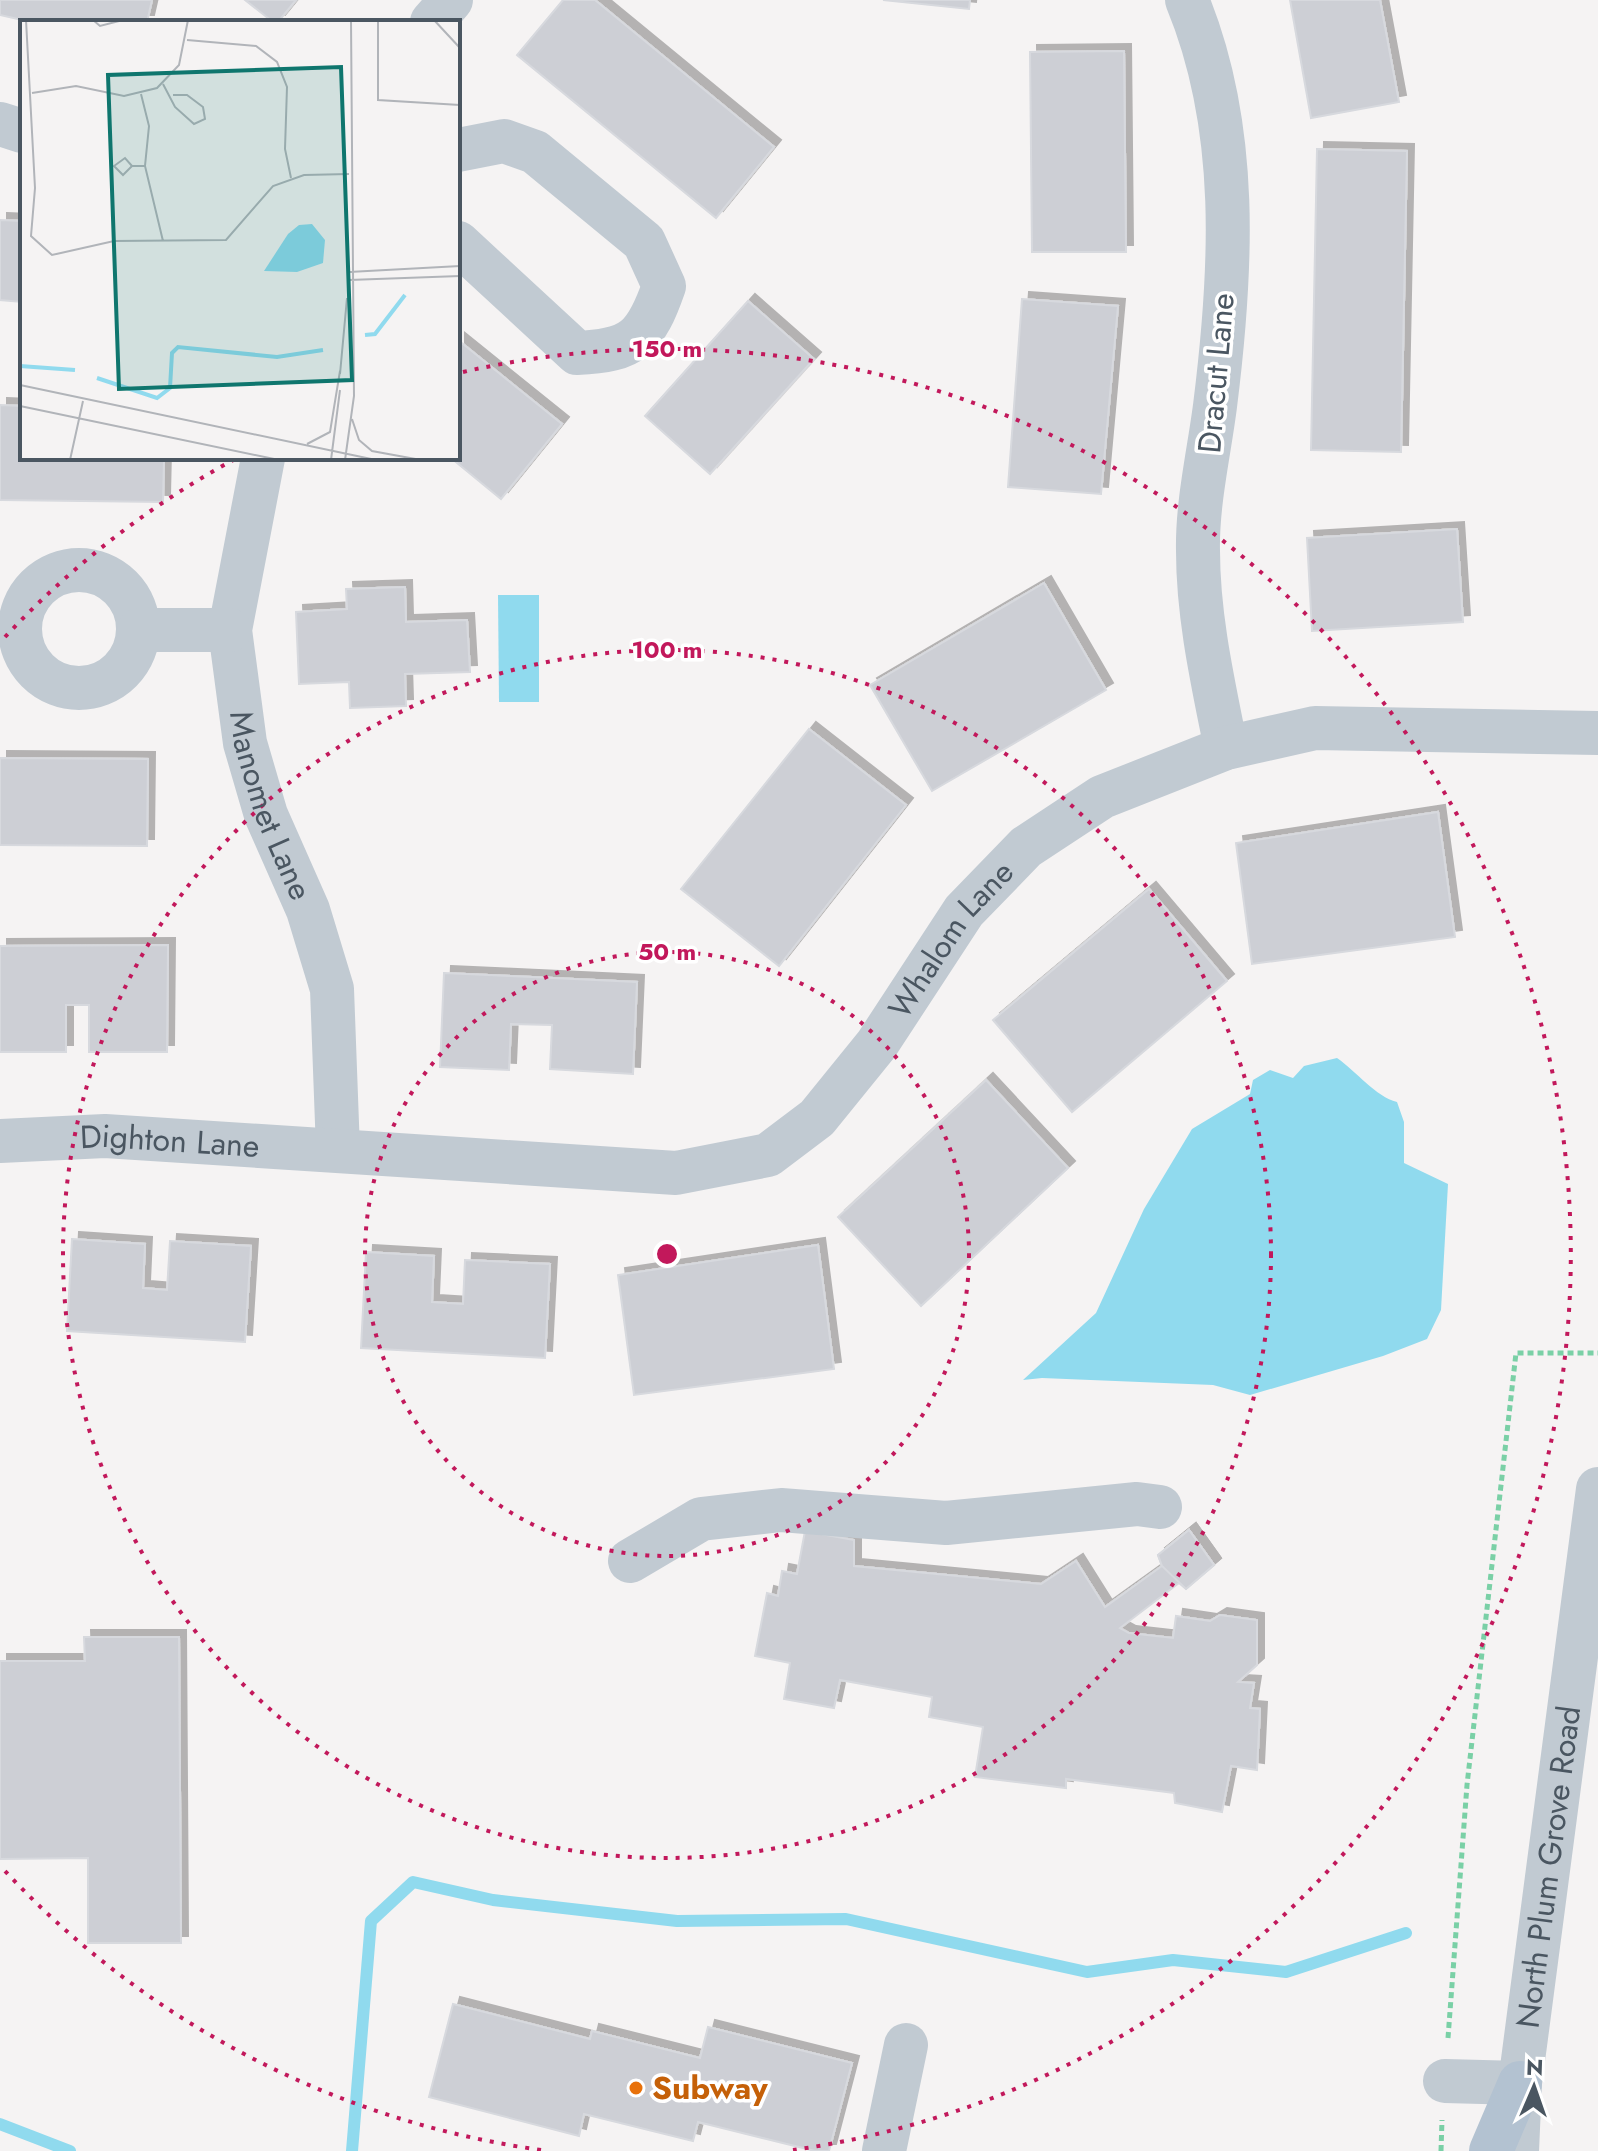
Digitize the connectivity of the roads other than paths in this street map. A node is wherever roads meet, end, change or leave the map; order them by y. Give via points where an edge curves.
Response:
1 (451, 0) edge
2 (1187, 0) edge
3 (434, 20) edge
4 (0, 124) edge
5 (20, 130) edge
6 (460, 150) edge
7 (460, 245) edge
8 (263, 460) edge
9 (139, 630) dead end
10 (230, 630) junction
11 (1598, 733) edge
12 (1226, 748) junction
13 (0, 1141) edge
14 (338, 1150) junction
15 (1598, 1489) edge
16 (1160, 1507) dead end
17 (630, 1561) dead end
18 (906, 2045) dead end
19 (1445, 2081) road end
20 (1520, 2083) junction
21 (884, 2151) edge
22 (1491, 2151) edge
23 (1517, 2151) edge

1 - 3 street
2 - 12 street, Dracut Lane via 1214,79 1224,128 1227,222 1220,361 1197,549 1206,642
4 - 5 street
6 - 7 street via 504,141 535,152 644,242 664,286 650,325 613,352 577,353
8 - 10 street, Manomet Lane
9 - 10 street
10 - 14 street, Manomet Lane via 245,743 266,815 308,910 332,989
11 - 12 street, Whalom Lane via 1315,728
12 - 14 street, Whalom Lane via 1102,797 1026,847 964,911 877,1044 817,1118 768,1155 676,1173
13 - 14 street, Dighton Lane via 105,1136
15 - 20 street, North Plum Grove Road
16 - 17 street via 1137,1504 946,1523 781,1510 701,1519
18 - 21 street
19 - 20 street
20 - 22 main road
20 - 23 street, North Plum Grove Road

